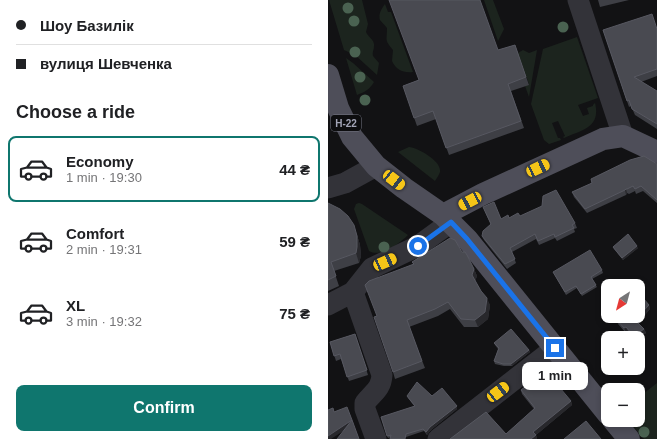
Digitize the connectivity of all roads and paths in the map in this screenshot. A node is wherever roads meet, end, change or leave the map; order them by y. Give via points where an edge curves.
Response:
1 (578, 0) edge
2 (328, 74) edge
3 (623, 136) junction
4 (657, 152) edge
5 (376, 166) junction
6 (328, 188) edge
7 (447, 218) junction
8 (353, 292) junction
9 (328, 305) edge
10 (555, 348) junction
11 (601, 405) edge
12 (619, 427) edge
13 (376, 439) edge
14 (438, 439) edge
15 (629, 439) edge

1 - 3 street
2 - 5 main road, Н-22 via 338,108 352,137
3 - 4 main road
3 - 7 main road via 603,139 497,188
5 - 6 street via 345,183
5 - 7 main road, Н-22
7 - 8 street via 418,246 372,268
7 - 10 main road, Н-22
8 - 9 street
8 - 13 street via 382,375 382,383 365,403
10 - 11 main road, Н-22
10 - 14 street
12 - 15 main road

